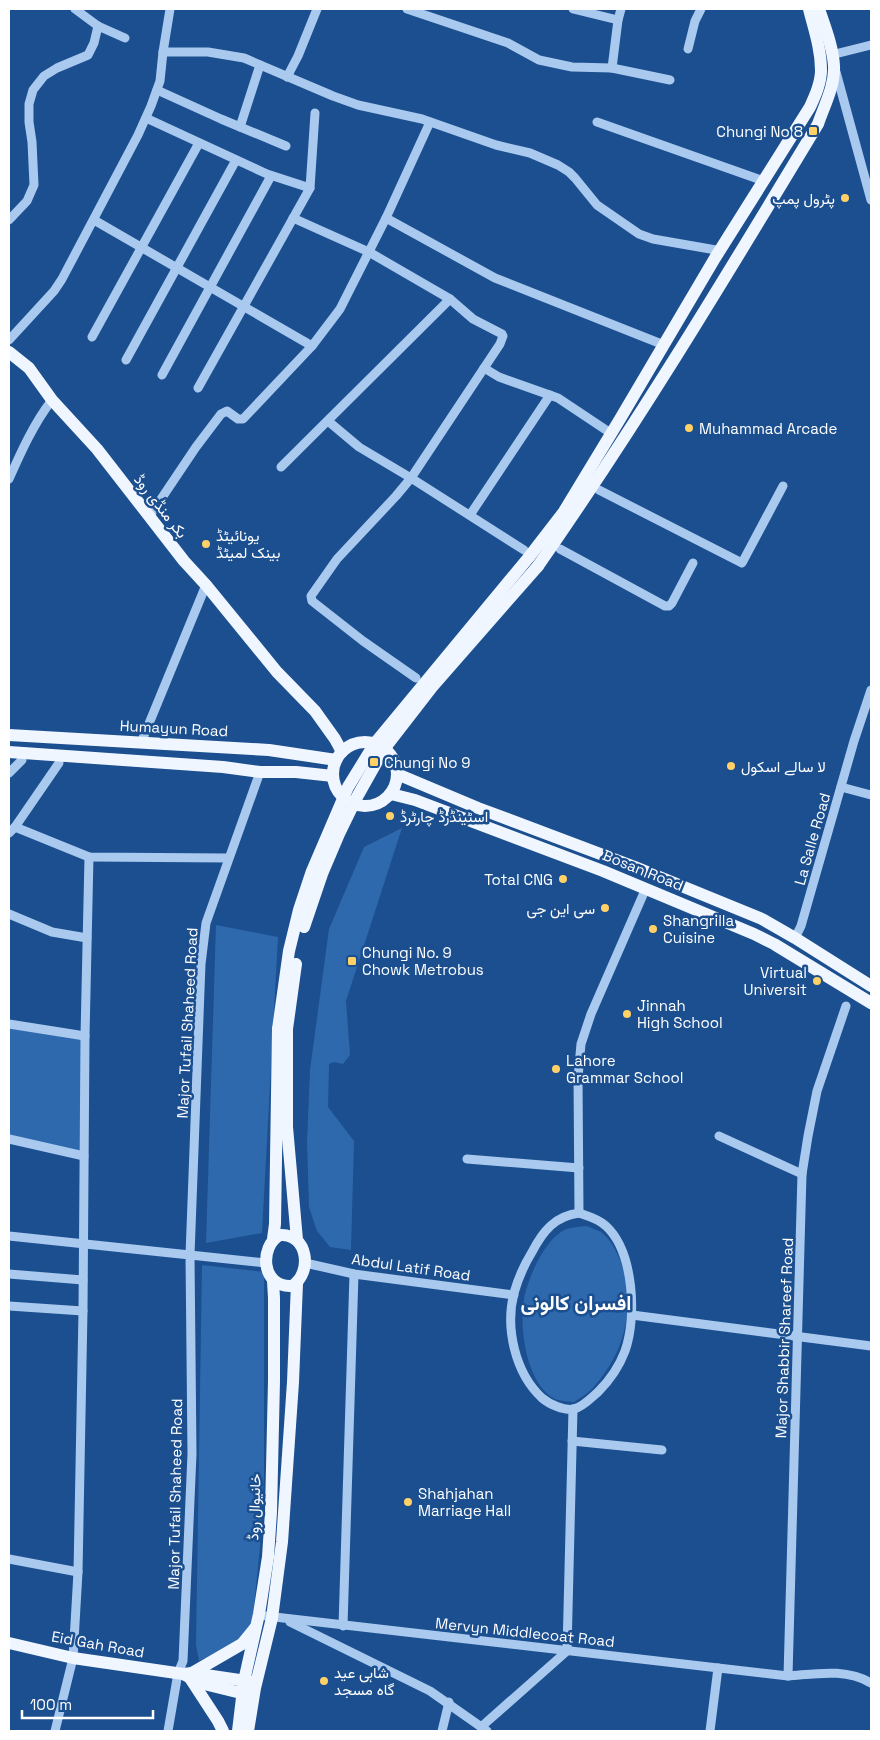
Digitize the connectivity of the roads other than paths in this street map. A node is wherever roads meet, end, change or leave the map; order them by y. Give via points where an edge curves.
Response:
1 (75, 9) edge
2 (170, 9) edge
3 (317, 9) edge
4 (407, 9) edge
5 (573, 9) edge
6 (621, 9) edge
7 (701, 9) edge
8 (809, 9) edge
9 (819, 9) edge
10 (618, 20) junction
11 (98, 26) junction
12 (125, 38) dead end
13 (871, 45) edge
14 (688, 49) dead end
15 (163, 52) junction
16 (835, 54) junction
17 (260, 65) junction
18 (612, 68) junction
19 (287, 77) junction
20 (670, 80) dead end
21 (157, 90) junction
22 (315, 113) dead end
23 (146, 118) junction
24 (430, 122) junction
25 (597, 122) dead end
26 (240, 127) junction
27 (199, 143) junction
28 (286, 146) dead end
29 (236, 160) junction
30 (271, 176) junction
31 (761, 180) dead end
32 (310, 188) junction
33 (871, 200) edge
34 (293, 218) junction
35 (386, 218) junction
36 (9, 220) edge
37 (94, 220) junction
38 (141, 247) junction
39 (716, 250) dead end
40 (368, 252) junction
41 (177, 268) junction
42 (210, 287) junction
43 (450, 299) junction
44 (244, 307) junction
45 (92, 337) dead end
46 (9, 340) edge
47 (659, 342) dead end
48 (312, 346) junction
49 (11, 357) edge
50 (126, 360) dead end
51 (484, 368) junction
52 (162, 375) dead end
53 (198, 388) dead end
54 (550, 395) junction
55 (52, 400) junction
56 (328, 421) junction
57 (606, 430) dead end
58 (281, 467) dead end
59 (10, 474) edge
60 (411, 478) junction
61 (783, 486) dead end
62 (599, 490) dead end
63 (470, 515) junction
64 (149, 517) junction
65 (560, 549) dead end
66 (524, 550) dead end
67 (693, 563) dead end
68 (206, 585) junction
69 (416, 678) dead end
70 (871, 690) edge
71 (9, 734) edge
72 (141, 743) junction
73 (9, 752) edge
74 (339, 756) junction
75 (15, 758) edge
76 (59, 763) junction
77 (260, 772) junction
78 (9, 773) edge
79 (397, 774) junction
80 (333, 776) junction
81 (841, 787) junction
82 (390, 794) junction
83 (871, 795) edge
84 (12, 830) edge
85 (89, 857) junction
86 (228, 858) junction
87 (646, 888) junction
88 (9, 914) edge
89 (87, 938) junction
90 (795, 938) junction
91 (871, 986) edge
92 (871, 1003) edge
93 (846, 1006) dead end
94 (9, 1024) edge
95 (283, 1029) junction
96 (85, 1036) junction
97 (719, 1136) dead end
98 (9, 1139) edge
99 (84, 1156) junction
100 (467, 1159) dead end
101 (579, 1168) junction
102 (802, 1174) junction
103 (579, 1213) junction
104 (9, 1236) edge
105 (273, 1239) junction
106 (297, 1240) junction
107 (84, 1244) junction
108 (190, 1255) junction
109 (266, 1262) junction
110 (305, 1262) junction
111 (9, 1274) edge
112 (354, 1274) junction
113 (83, 1280) junction
114 (273, 1281) junction
115 (297, 1283) junction
116 (514, 1294) junction
117 (9, 1306) edge
118 (83, 1311) junction
119 (632, 1315) junction
120 (799, 1336) junction
121 (871, 1346) edge
122 (274, 1381) junction
123 (293, 1382) junction
124 (573, 1409) junction
125 (572, 1441) junction
126 (662, 1450) dead end
127 (9, 1559) edge
128 (78, 1572) junction
129 (259, 1614) junction
130 (278, 1618) junction
131 (343, 1626) junction
132 (256, 1627) junction
133 (9, 1644) edge
134 (567, 1651) junction
135 (73, 1658) junction
136 (718, 1668) junction
137 (186, 1674) junction
138 (788, 1676) junction
139 (871, 1683) edge
140 (249, 1688) junction
141 (449, 1702) junction
142 (484, 1729) edge
143 (56, 1731) edge
144 (168, 1731) edge
145 (223, 1731) edge
146 (238, 1731) edge
147 (248, 1731) edge
148 (442, 1731) edge
149 (710, 1731) edge

1 - 11 street
2 - 15 street
3 - 19 street
4 - 18 street via 508,43 539,60 572,67
5 - 10 street
6 - 10 street
7 - 14 street
8 - 95 main road, bridge via 821,71 810,107 715,258 563,513 381,736 348,787 320,853 289,950
9 - 16 main road
10 - 18 street
11 - 12 street
11 - 36 street via 88,55 44,76 33,90 28,122 34,185 27,201
13 - 16 street
15 - 17 street via 224,54
15 - 21 street
16 - 33 street
16 - 95 main road, bridge via 830,91 818,124 574,514 538,566 415,708 384,749 332,850 308,913
17 - 19 street
17 - 26 street
18 - 20 street
19 - 24 street via 358,105
21 - 23 street
21 - 26 street
22 - 32 street
23 - 27 street
23 - 37 street
24 - 35 street
24 - 39 street via 558,165 575,178 596,205 639,234
25 - 31 street
26 - 28 street
27 - 29 street
27 - 38 street
29 - 30 street
29 - 41 street
30 - 32 street
30 - 42 street
32 - 34 street
34 - 40 street
34 - 44 street
35 - 40 street
35 - 47 street via 496,278
37 - 38 street
37 - 46 street via 54,291
38 - 41 street
38 - 45 street
40 - 43 street
40 - 48 street via 340,309
41 - 42 street
41 - 50 street
42 - 44 street
42 - 52 street
43 - 51 street via 473,319 502,334 503,340
43 - 56 street
44 - 48 street
44 - 53 street
48 - 64 street via 244,419 238,419 227,411 221,414
49 - 55 main road, بکر منڈی روڈ via 29,368
51 - 54 street via 499,377
51 - 60 street
54 - 57 street
54 - 63 street
55 - 59 street
55 - 64 main road, بکر منڈی روڈ via 97,449
56 - 58 street
56 - 60 street via 359,447
60 - 63 street
60 - 69 street via 337,559 311,596 312,601 363,641
61 - 62 street via 742,563
63 - 66 street
64 - 68 main road, بکر منڈی روڈ
65 - 67 street via 665,606 672,603
68 - 72 street
68 - 74 main road, بکر منڈی روڈ via 277,672 315,711 335,739
70 - 81 street, La Salle Road
71 - 72 main road, Humayun Road
72 - 74 main road, Humayun Road
73 - 77 main road
74 - 79 main road via 356,743 373,743 389,752
74 - 80 main road
75 - 76 main road
75 - 78 street
76 - 77 main road via 217,773
76 - 84 street
77 - 80 main road
77 - 86 street, Major Tufail Shaheed Road
79 - 82 main road
79 - 90 main road, Bosan Road via 478,808 635,866 762,919
80 - 82 main road via 338,792 352,804 372,806
81 - 83 street
81 - 90 street, La Salle Road
82 - 87 main road, Bosan Road via 415,800
84 - 85 street
85 - 86 street
85 - 89 street
86 - 108 street, Major Tufail Shaheed Road via 206,923 201,964
87 - 92 main road, Bosan Road via 768,941
87 - 101 street via 581,1044
88 - 89 street via 52,932
89 - 96 street
90 - 91 main road, Bosan Road
93 - 102 street, Major Shabbir Shareef Road via 817,1091
94 - 96 street
95 - 105 main road
95 - 106 main road
96 - 99 street
97 - 102 street
98 - 99 street
99 - 107 street
100 - 101 street
101 - 103 street
102 - 120 street, Major Shabbir Shareef Road
103 - 116 street via 558,1219 545,1232 526,1262
103 - 119 street via 606,1225 617,1242 627,1268
104 - 107 street
105 - 106 main road via 286,1234
105 - 109 main road
106 - 110 main road
107 - 108 street
107 - 113 street
108 - 109 street
108 - 137 street, Major Tufail Shaheed Road via 192,1454 183,1661
109 - 114 main road
110 - 112 street, Abdul Latif Road
110 - 115 main road
111 - 113 street
112 - 116 street, Abdul Latif Road
112 - 131 street
113 - 118 street
114 - 115 main road via 285,1286
114 - 122 main road, خانیوال روڈ
115 - 123 main road
116 - 124 street via 512,1334 525,1375 544,1400 561,1408
117 - 118 street
118 - 128 street
119 - 120 street
119 - 124 street via 625,1351 618,1367 585,1404
120 - 121 street
120 - 138 street, Major Shabbir Shareef Road
122 - 123 main road
122 - 129 main road, خانیوال روڈ via 271,1512
123 - 130 main road
124 - 125 street
125 - 126 street
125 - 134 street
127 - 128 street
128 - 135 street
129 - 130 street, Mervyn Middlecoat Road
129 - 132 main road, خانیوال روڈ
130 - 131 street, Mervyn Middlecoat Road
130 - 140 main road
130 - 141 street
131 - 134 street, Mervyn Middlecoat Road
132 - 137 main road via 242,1644
132 - 140 main road, خانیوال روڈ
133 - 135 main road, Eid Gah Road
134 - 136 street, Mervyn Middlecoat Road
134 - 142 street
135 - 137 main road, Eid Gah Road
135 - 143 street
136 - 138 street, Mervyn Middlecoat Road
136 - 149 street
137 - 140 main road, Eid Gah Road
137 - 144 street, Major Tufail Shaheed Road
137 - 145 main road
138 - 139 street, Mervyn Middlecoat Road via 837,1672
140 - 146 main road, خانیوال روڈ
140 - 147 main road
141 - 142 street
141 - 148 street

